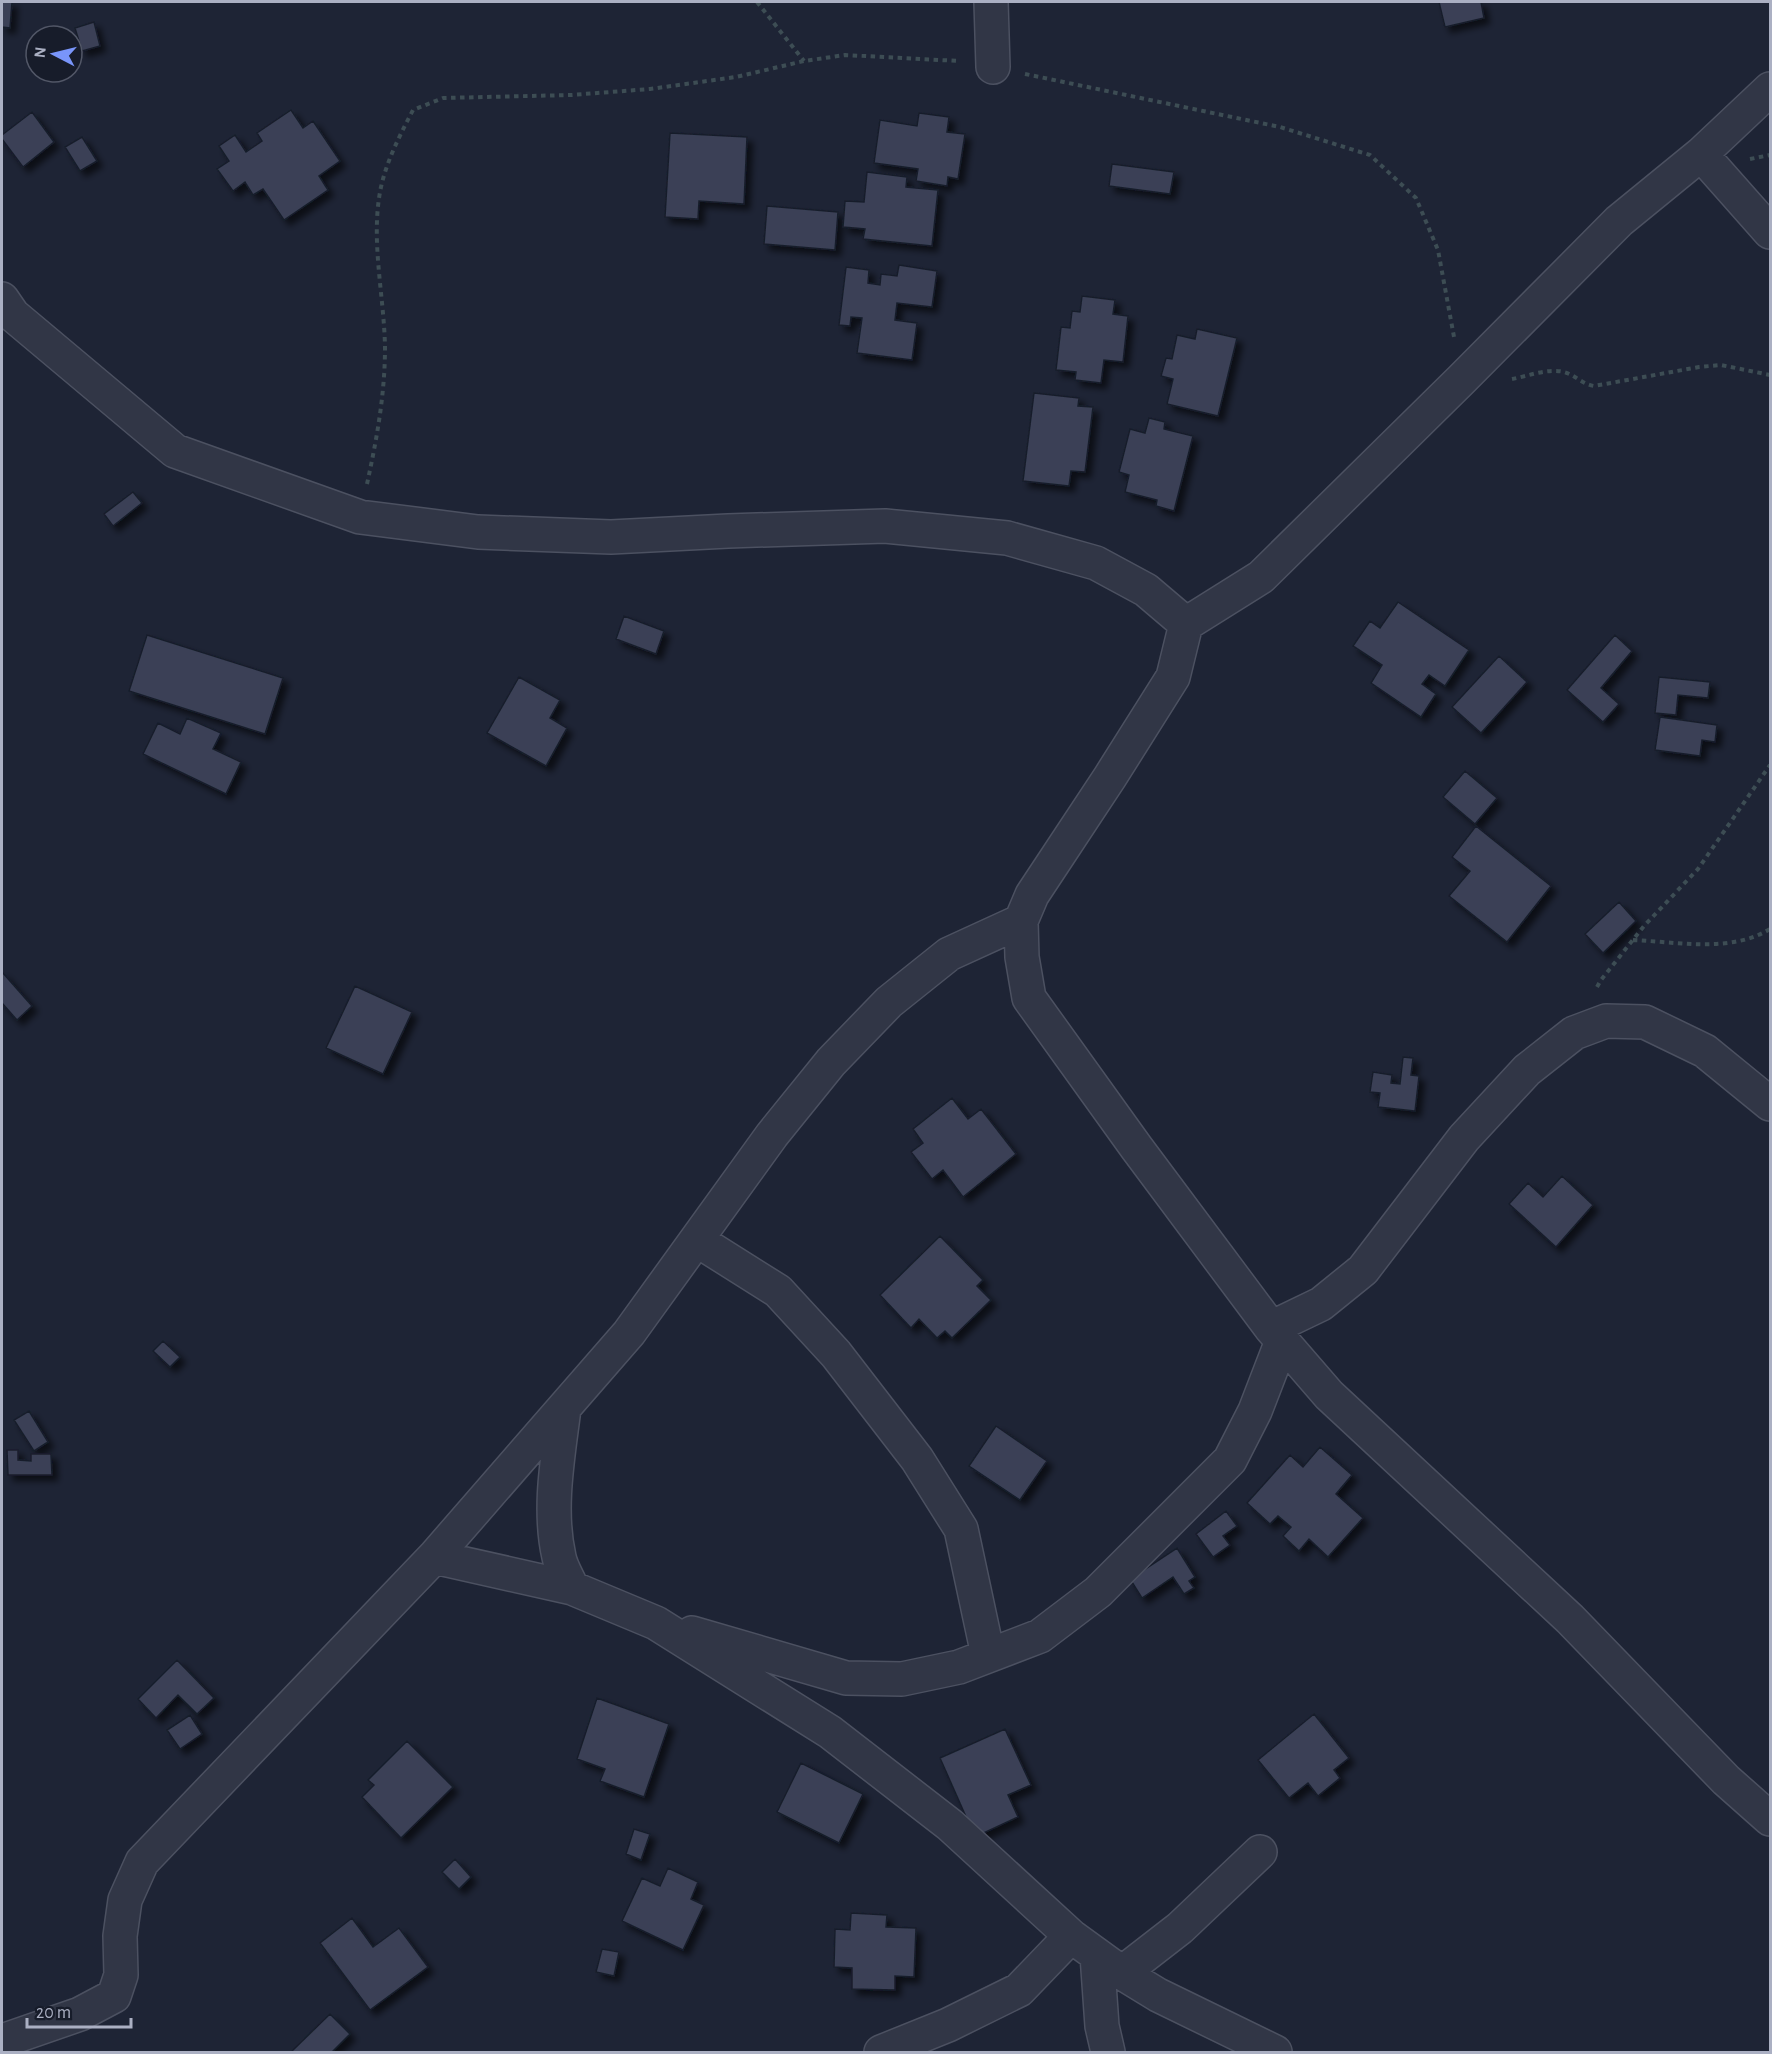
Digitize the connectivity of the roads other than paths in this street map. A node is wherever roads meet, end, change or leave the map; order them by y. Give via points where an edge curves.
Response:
1 (991, 2) edge
2 (993, 67) road end
3 (1770, 89) edge
4 (1701, 154) junction
5 (1770, 232) edge
6 (2, 299) edge
7 (1186, 624) junction
8 (1022, 921) junction
9 (1770, 1104) edge
10 (697, 1240) junction
11 (1277, 1335) junction
12 (564, 1408) junction
13 (434, 1557) junction
14 (572, 1587) junction
15 (656, 1623) junction
16 (988, 1655) junction
17 (1770, 1819) edge
18 (1260, 1852) dead end
19 (1096, 1954) junction
20 (2, 2041) edge
21 (881, 2052) edge
22 (1108, 2052) edge
23 (1275, 2052) edge

1 - 2 street
3 - 4 street
4 - 5 street
4 - 7 street via 1619,220 1261,577
6 - 7 street via 13,315 175,451 360,517 478,532 611,537 885,526 1007,538 1096,563 1146,590
7 - 8 street via 1173,678 1032,895
8 - 10 street via 949,954 889,1002 831,1062
8 - 11 street via 1022,957 1029,998
9 - 11 street via 1705,1051 1645,1022 1606,1021 1574,1034 1527,1070 1464,1138 1363,1270
10 - 12 street via 630,1333
10 - 16 street via 777,1291 836,1354 917,1459 961,1529
11 - 16 street via 1255,1411 1230,1460 1098,1592 1040,1636
11 - 17 street via 1329,1395 1570,1619 1726,1780
12 - 13 street
12 - 14 street via 554,1523 559,1560
13 - 14 street
13 - 20 street via 142,1863 125,1900 120,1936 121,1975 114,1996 81,2014
14 - 15 street
15 - 16 street via 846,1678 902,1679 959,1667
15 - 19 street via 830,1732 950,1825
18 - 19 street via 1180,1928
19 - 21 street via 948,2025
19 - 22 street
19 - 23 street via 1158,1995

